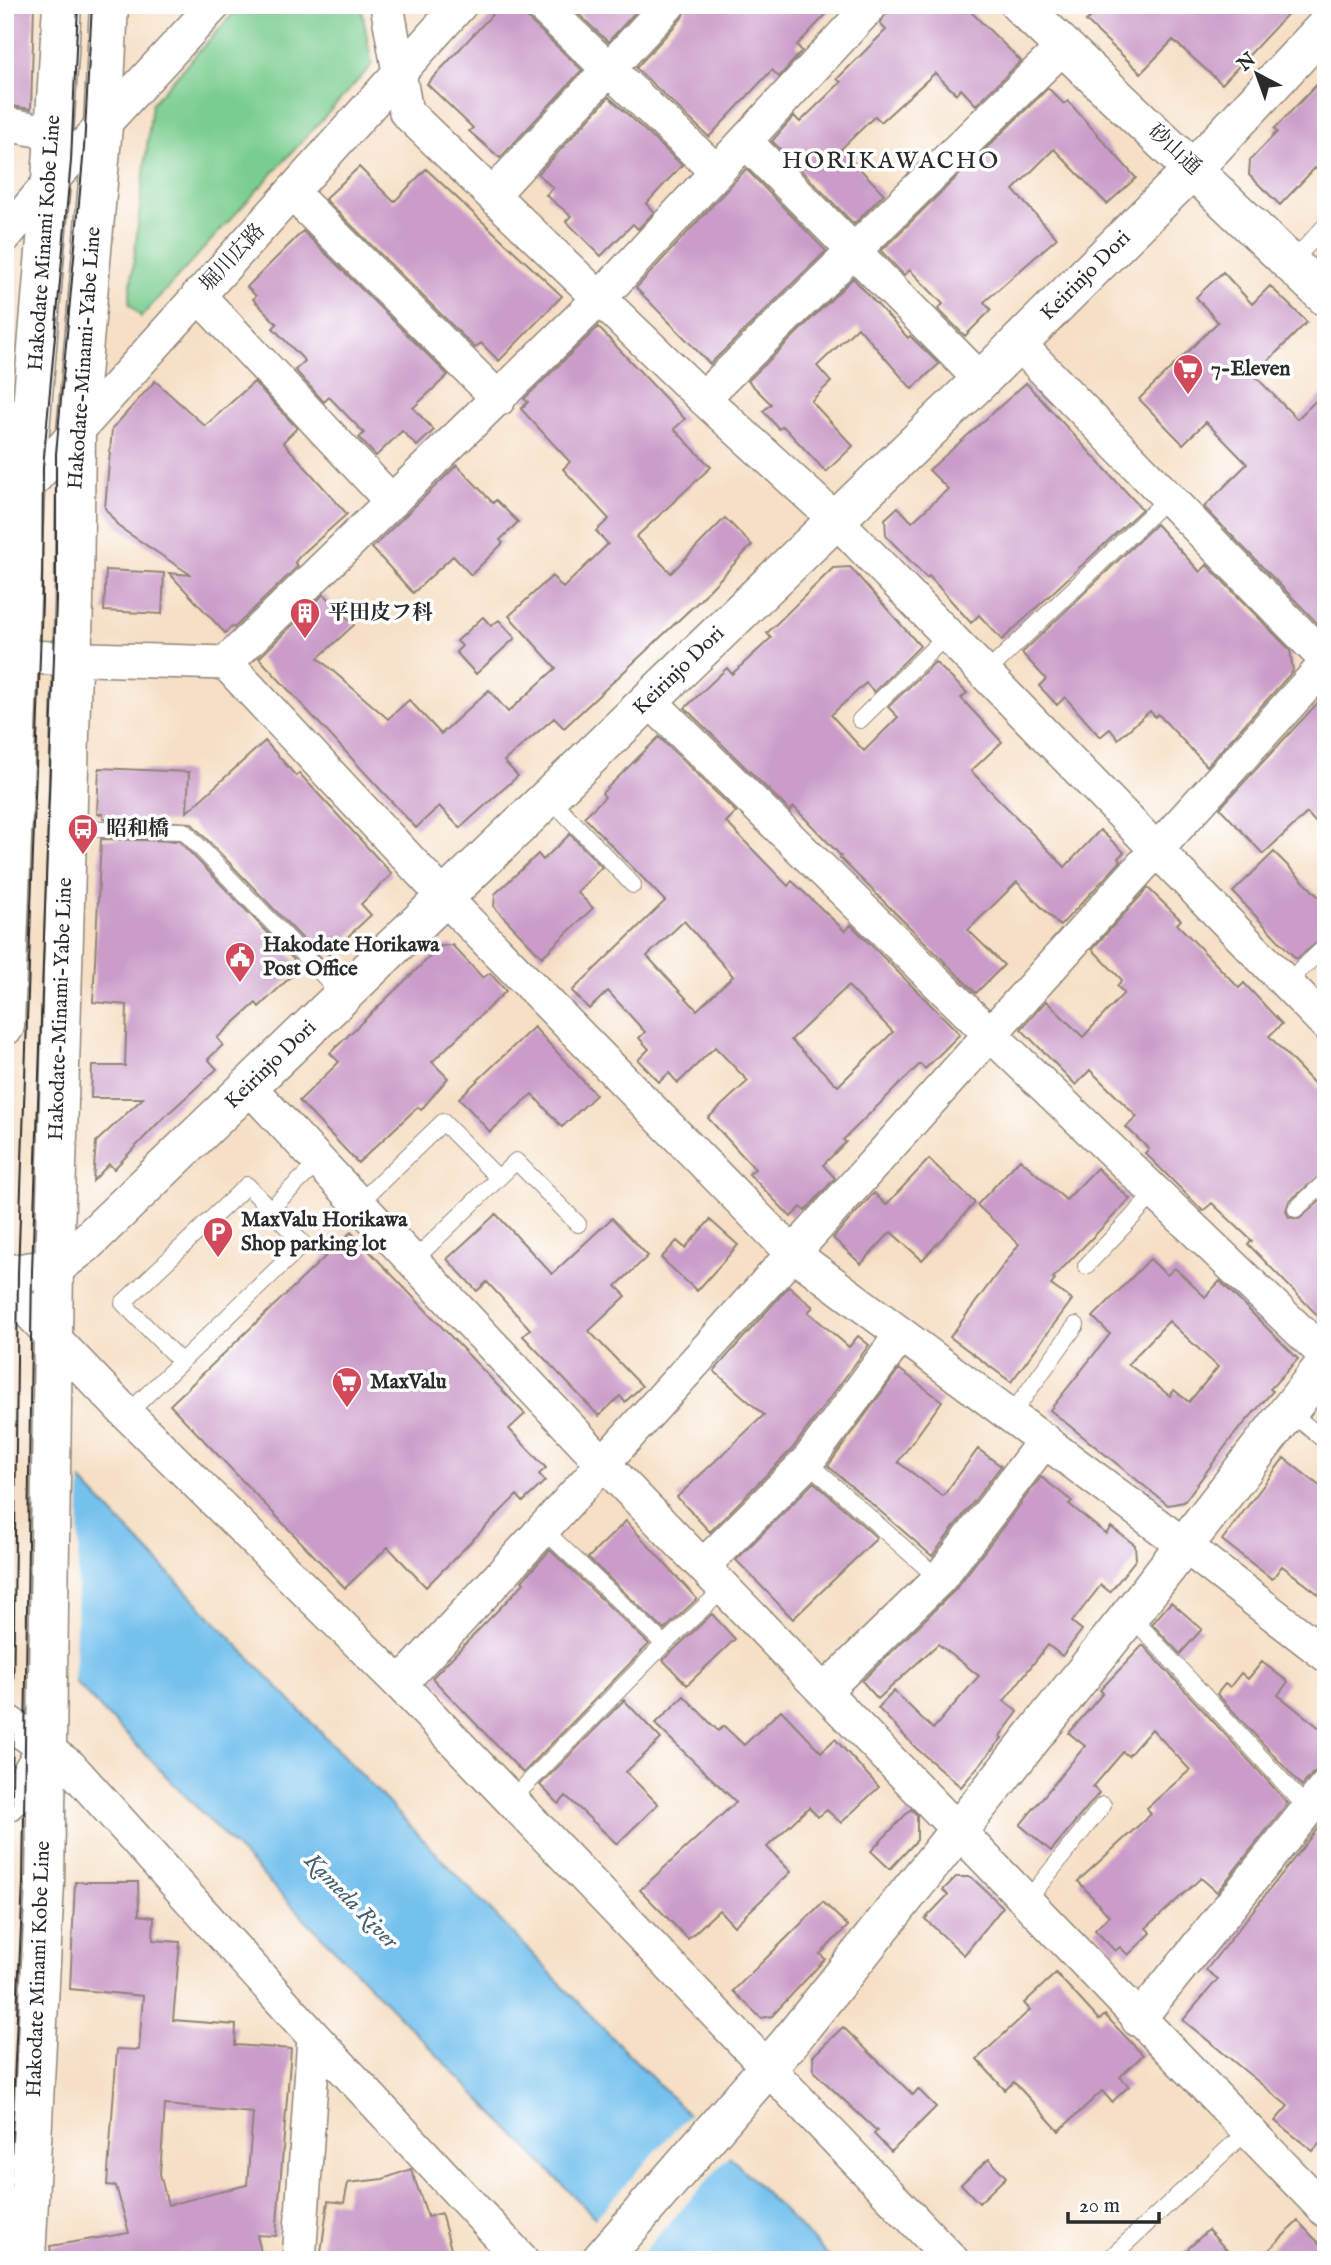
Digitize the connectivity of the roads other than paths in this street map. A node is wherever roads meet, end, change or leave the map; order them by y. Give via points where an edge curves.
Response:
1 (62, 5) edge
2 (109, 5) edge
3 (214, 5) edge
4 (387, 5) edge
5 (460, 5) edge
6 (541, 5) edge
7 (668, 5) edge
8 (871, 5) edge
9 (1020, 5) edge
10 (1326, 26) edge
11 (1064, 46) junction
12 (609, 70) junction
13 (397, 73) junction
14 (5, 124) edge
15 (103, 126) junction
16 (54, 133) junction
17 (746, 142) junction
18 (1193, 169) junction
19 (717, 172) junction
20 (51, 181) junction
21 (293, 194) junction
22 (492, 195) junction
23 (1326, 225) edge
24 (5, 236) edge
25 (852, 251) junction
26 (1291, 263) junction
27 (198, 295) junction
28 (601, 297) junction
29 (1326, 297) edge
30 (1018, 343) junction
31 (981, 380) junction
32 (703, 398) junction
33 (499, 399) junction
34 (76, 432) junction
35 (1168, 498) junction
36 (15, 500) edge
37 (392, 502) junction
38 (835, 519) junction
39 (948, 635) junction
40 (20, 657) junction
41 (72, 659) junction
42 (1326, 662) edge
43 (226, 663) junction
44 (986, 673) junction
45 (650, 701) junction
46 (860, 720) dead end
47 (550, 797) junction
48 (67, 828) junction
49 (9, 841) edge
50 (1155, 849) junction
51 (633, 885) dead end
52 (446, 899) junction
53 (1326, 946) edge
54 (1286, 983) junction
55 (343, 996) junction
56 (6, 1005) edge
57 (1326, 1024) edge
58 (5, 1027) edge
59 (988, 1032) junction
60 (249, 1087) junction
61 (319, 1162) junction
62 (498, 1178) junction
63 (1326, 1181) edge
64 (1156, 1193) junction
65 (358, 1203) junction
66 (270, 1209) junction
67 (1296, 1209) dead end
68 (578, 1224) dead end
69 (791, 1252) junction
70 (413, 1261) junction
71 (1086, 1266) dead end
72 (54, 1268) junction
73 (5, 1275) edge
74 (5, 1287) edge
75 (1076, 1325) dead end
76 (901, 1335) junction
77 (53, 1338) junction
78 (1326, 1356) edge
79 (180, 1362) junction
80 (1326, 1363) edge
81 (1288, 1410) junction
82 (127, 1414) junction
83 (1011, 1415) junction
84 (1045, 1440) junction
85 (1326, 1442) edge
86 (807, 1462) junction
87 (603, 1463) junction
88 (544, 1530) junction
89 (1184, 1545) junction
90 (715, 1576) junction
91 (939, 1579) junction
92 (1130, 1615) junction
93 (664, 1644) junction
94 (1326, 1655) edge
95 (47, 1678) joint
96 (400, 1684) junction
97 (825, 1690) junction
98 (5, 1720) edge
99 (47, 1747) junction
100 (1317, 1799) edge
101 (510, 1801) junction
102 (5, 1803) edge
103 (1103, 1805) dead end
104 (957, 1830) junction
105 (1026, 1902) junction
106 (1138, 2020) junction
107 (314, 2037) junction
108 (767, 2070) junction
109 (1247, 2131) junction
110 (1321, 2195) edge
111 (608, 2251) edge
112 (26, 2260) edge
113 (299, 2260) edge
114 (522, 2260) edge
115 (952, 2260) edge
116 (1108, 2260) edge

1 - 16 street, Hakodate Minami Kobe Line
2 - 15 street, Hakodate-Minami-Yabe Line
3 - 15 street
4 - 13 street
5 - 13 street, 堀川広路
6 - 12 street
7 - 12 street
8 - 17 street
9 - 11 street, 砂山通
10 - 18 street, Keirinjo Dori
11 - 18 street, 砂山通
11 - 25 street
12 - 19 street
12 - 22 street
13 - 21 street, 堀川広路
13 - 22 street via 406,112
14 - 16 street
15 - 20 street
15 - 34 street, Hakodate-Minami-Yabe Line
16 - 20 street, Hakodate Minami Kobe Line
17 - 19 street
17 - 25 street
18 - 26 street, 砂山通
18 - 30 street, Keirinjo Dori
19 - 28 street
20 - 24 street
20 - 36 street, Hakodate Minami Kobe Line
21 - 27 street, 堀川広路
21 - 33 street
22 - 28 street
23 - 26 lane
25 - 31 street
25 - 32 street
26 - 29 street, 砂山通
27 - 34 street, 堀川広路
27 - 37 street
28 - 32 street
28 - 33 street
30 - 31 street, Keirinjo Dori
30 - 35 street
31 - 38 street, Keirinjo Dori
32 - 38 street
33 - 37 street
34 - 36 street, 堀川広路
34 - 41 street, Hakodate-Minami-Yabe Line
35 - 42 street
35 - 44 lane
36 - 40 street, Hakodate Minami Kobe Line
37 - 43 street
38 - 39 street
38 - 45 street, Keirinjo Dori
39 - 44 street
39 - 46 lane
40 - 41 street
40 - 49 street, Hakodate Minami Kobe Line
41 - 43 street
41 - 48 street, Hakodate-Minami-Yabe Line
42 - 50 street
43 - 52 street
44 - 50 street
45 - 47 street, Keirinjo Dori
45 - 59 street
47 - 51 lane
47 - 52 street, Keirinjo Dori
48 - 55 lane via 184,831
48 - 72 street, Hakodate-Minami-Yabe Line
49 - 56 street, Hakodate Minami Kobe Line
50 - 54 street
50 - 59 street
52 - 55 street, Keirinjo Dori
52 - 69 street
53 - 54 lane
54 - 57 street
55 - 60 street, Keirinjo Dori
56 - 58 street, Hakodate Minami Kobe Line
59 - 64 street
59 - 69 street
60 - 61 street
60 - 72 street, Keirinjo Dori
61 - 65 street
61 - 66 lane
62 - 65 lane via 443,1122
62 - 68 lane via 516,1161
62 - 70 lane
63 - 67 lane
64 - 71 lane
64 - 78 street
65 - 70 street
66 - 79 lane via 303,1244
66 - 79 lane via 247,1185 123,1303
69 - 76 street
69 - 87 street
70 - 87 street
72 - 73 street, Keirinjo Dori
72 - 77 street, Hakodate-Minami-Yabe Line
74 - 77 street
75 - 83 lane
76 - 83 street
76 - 86 street
77 - 82 street
77 - 95 street, Hakodate-Minami-Yabe Line
79 - 82 lane
80 - 81 street
81 - 85 lane
81 - 89 street
82 - 96 street
83 - 84 street
84 - 89 street
84 - 91 street
86 - 90 street
86 - 91 lane
87 - 88 street
87 - 90 street
88 - 93 lane
88 - 96 street
89 - 92 street
89 - 94 street
90 - 93 lane
90 - 97 street
91 - 97 street
92 - 100 lane
92 - 104 street
93 - 101 lane
95 - 99 street, Hakodate Minami Kobe Line
96 - 101 street
97 - 104 street
98 - 99 street
99 - 102 street via 24,1785
99 - 107 street via 70,1766
99 - 112 street, Hakodate Minami Kobe Line via 45,1883
100 - 106 street
101 - 108 street
103 - 105 lane
104 - 105 street
104 - 108 street
105 - 106 street
106 - 109 street
107 - 113 street
107 - 114 street
108 - 111 street
108 - 115 street
109 - 110 street
109 - 116 lane

